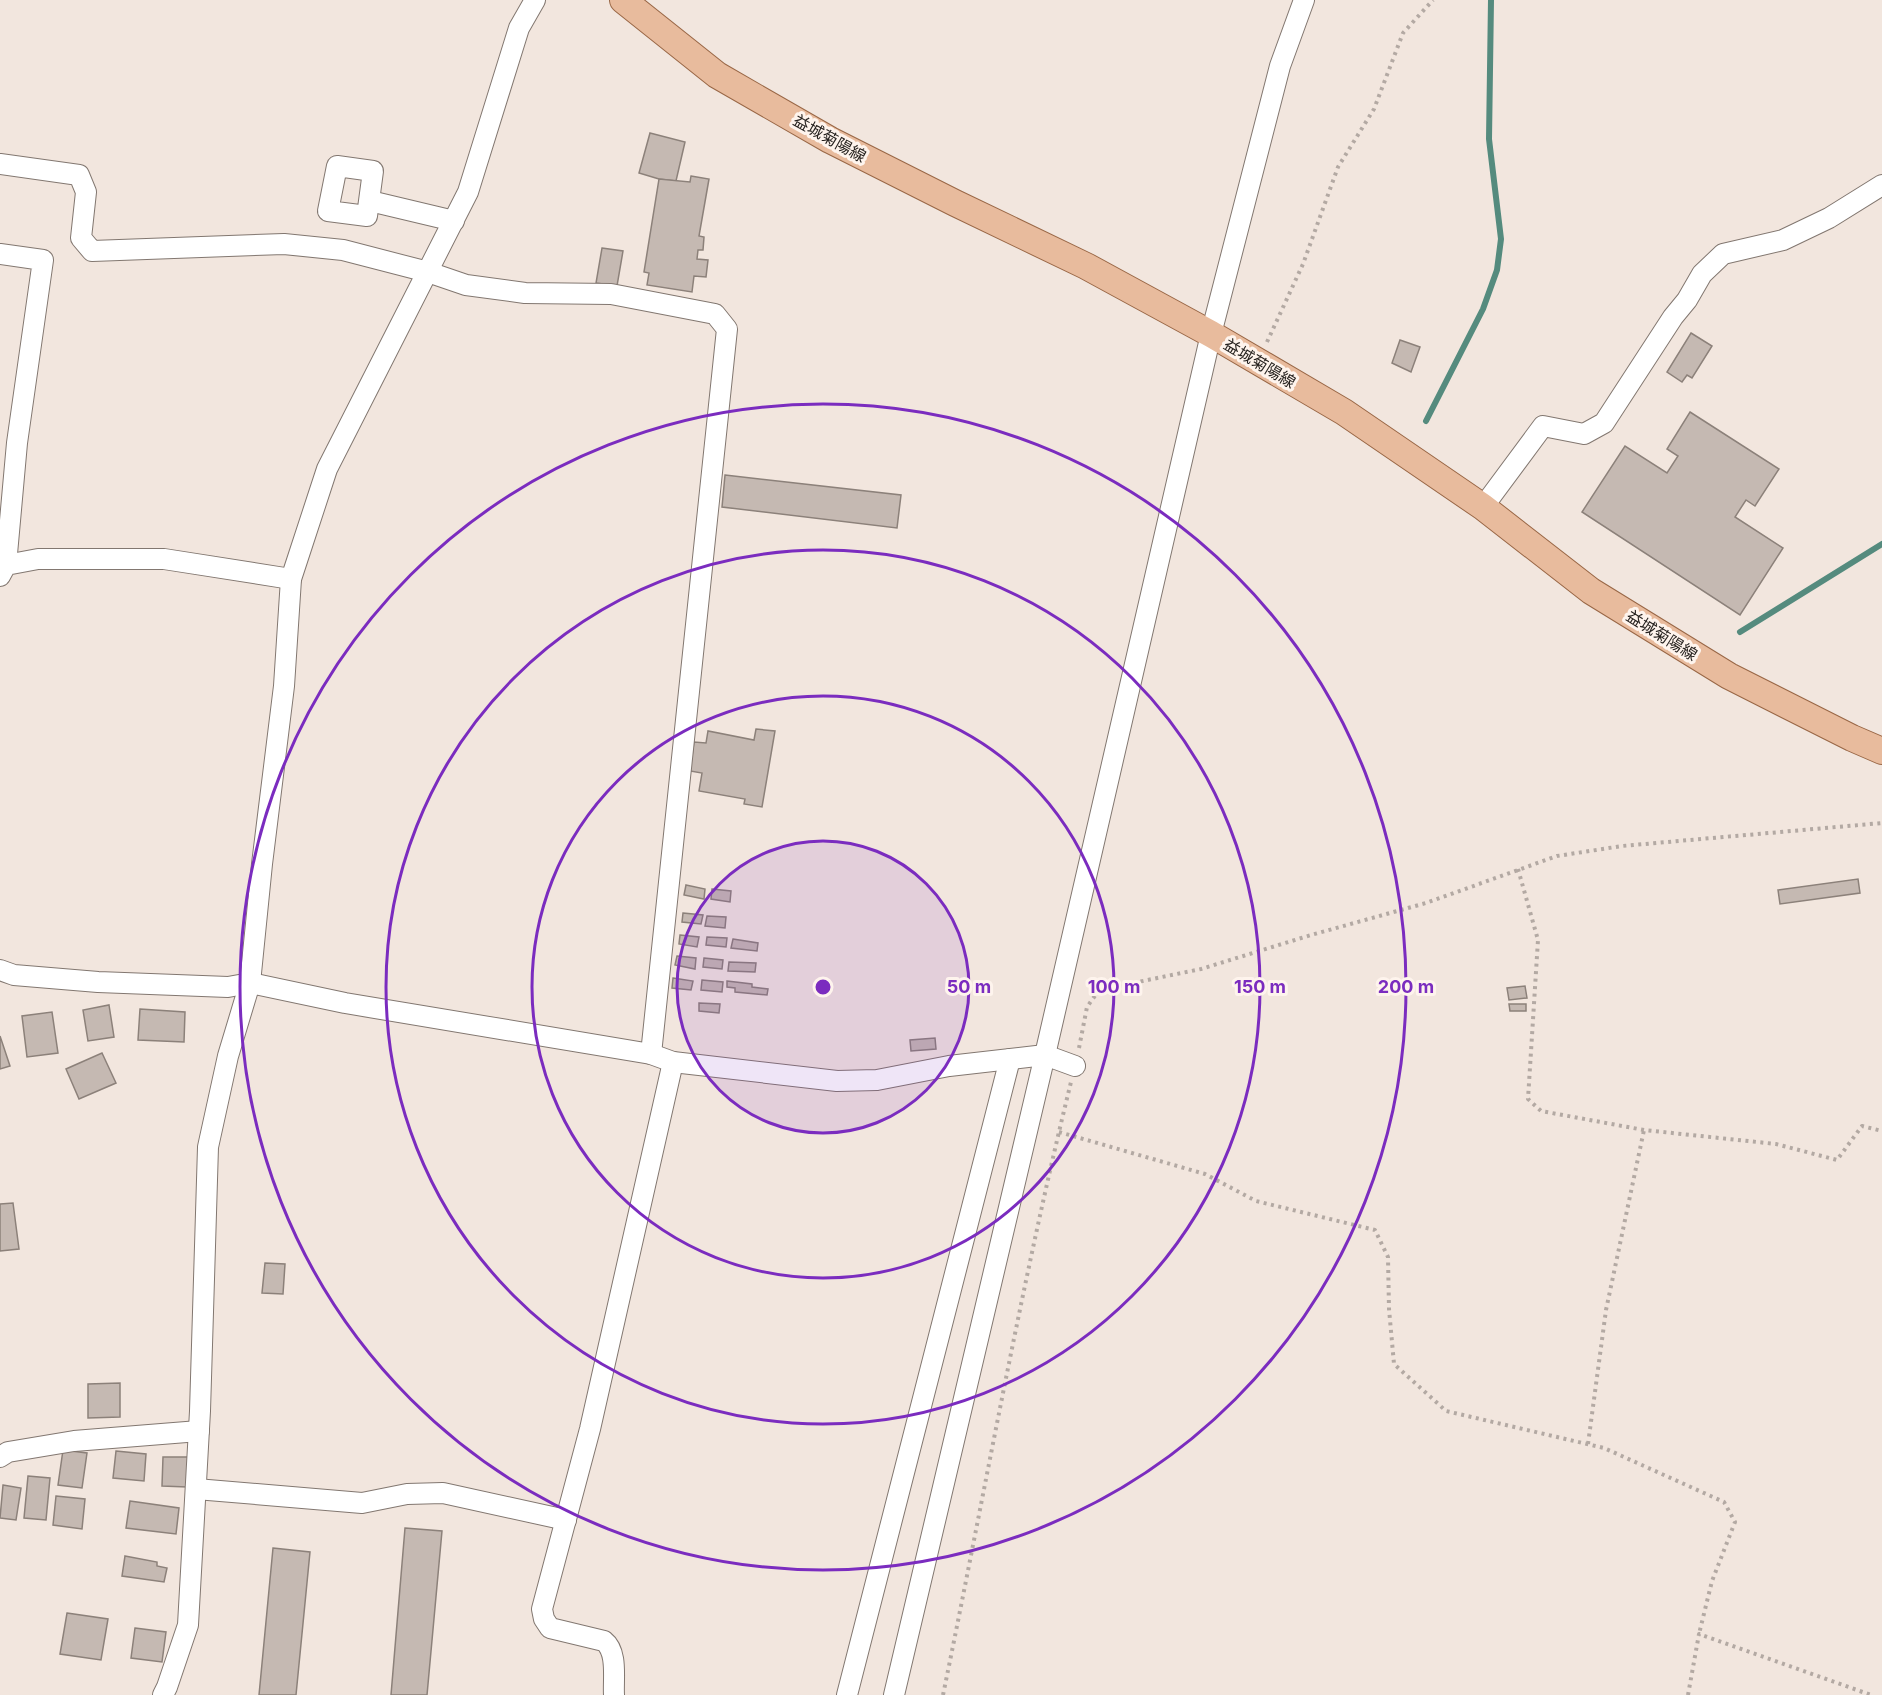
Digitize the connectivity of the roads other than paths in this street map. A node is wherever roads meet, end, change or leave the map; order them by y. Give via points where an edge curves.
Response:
1 (536, 0) edge
2 (624, 0) edge
3 (1304, 0) edge
4 (0, 164) edge
5 (1882, 185) edge
6 (370, 201) dead end
7 (454, 220) junction
8 (0, 254) edge
9 (428, 272) junction
10 (1211, 334) junction
11 (9, 442) edge
12 (1483, 507) junction
13 (3, 570) edge
14 (291, 579) junction
15 (1882, 751) edge
16 (0, 970) edge
17 (250, 983) junction
18 (651, 1054) junction
19 (1045, 1055) junction
20 (1010, 1059) junction
21 (673, 1062) junction
22 (1075, 1066) road end
23 (199, 1431) junction
24 (0, 1457) edge
25 (196, 1489) junction
26 (566, 1520) junction
27 (163, 1695) edge
28 (614, 1695) edge
29 (847, 1695) edge
30 (894, 1695) edge

1 - 7 street via 519,28 468,192
2 - 10 main road, 益城菊陽線 via 717,75 820,134 1086,266
3 - 10 street via 1280,66
4 - 9 street via 79,175 86,192 81,238 92,251 284,244 343,250
5 - 12 street via 1829,218 1783,240 1723,254 1702,274 1604,423 1584,434 1543,426
6 - 7 street
7 - 9 street
8 - 11 street via 43,260
9 - 14 street via 327,469
9 - 18 street via 465,285 525,293 611,294 715,314 727,328
10 - 12 main road, 益城菊陽線 via 1344,412
10 - 19 street
11 - 13 street
12 - 15 main road, 益城菊陽線 via 1592,591 1729,676
13 - 14 street via 38,559 164,559
14 - 17 street via 284,686
16 - 17 street via 14,975 98,982 228,987
17 - 18 street via 345,1003
17 - 23 street via 228,1056 208,1147
18 - 21 street
19 - 20 street
19 - 22 street
19 - 30 street
20 - 21 street via 877,1080 837,1081
20 - 29 street
21 - 26 street
23 - 24 street via 74,1441 8,1452
23 - 25 street
25 - 26 street via 362,1503 407,1494 442,1493
25 - 27 street via 188,1625
26 - 28 street via 542,1615 550,1628 607,1644 612,1655

